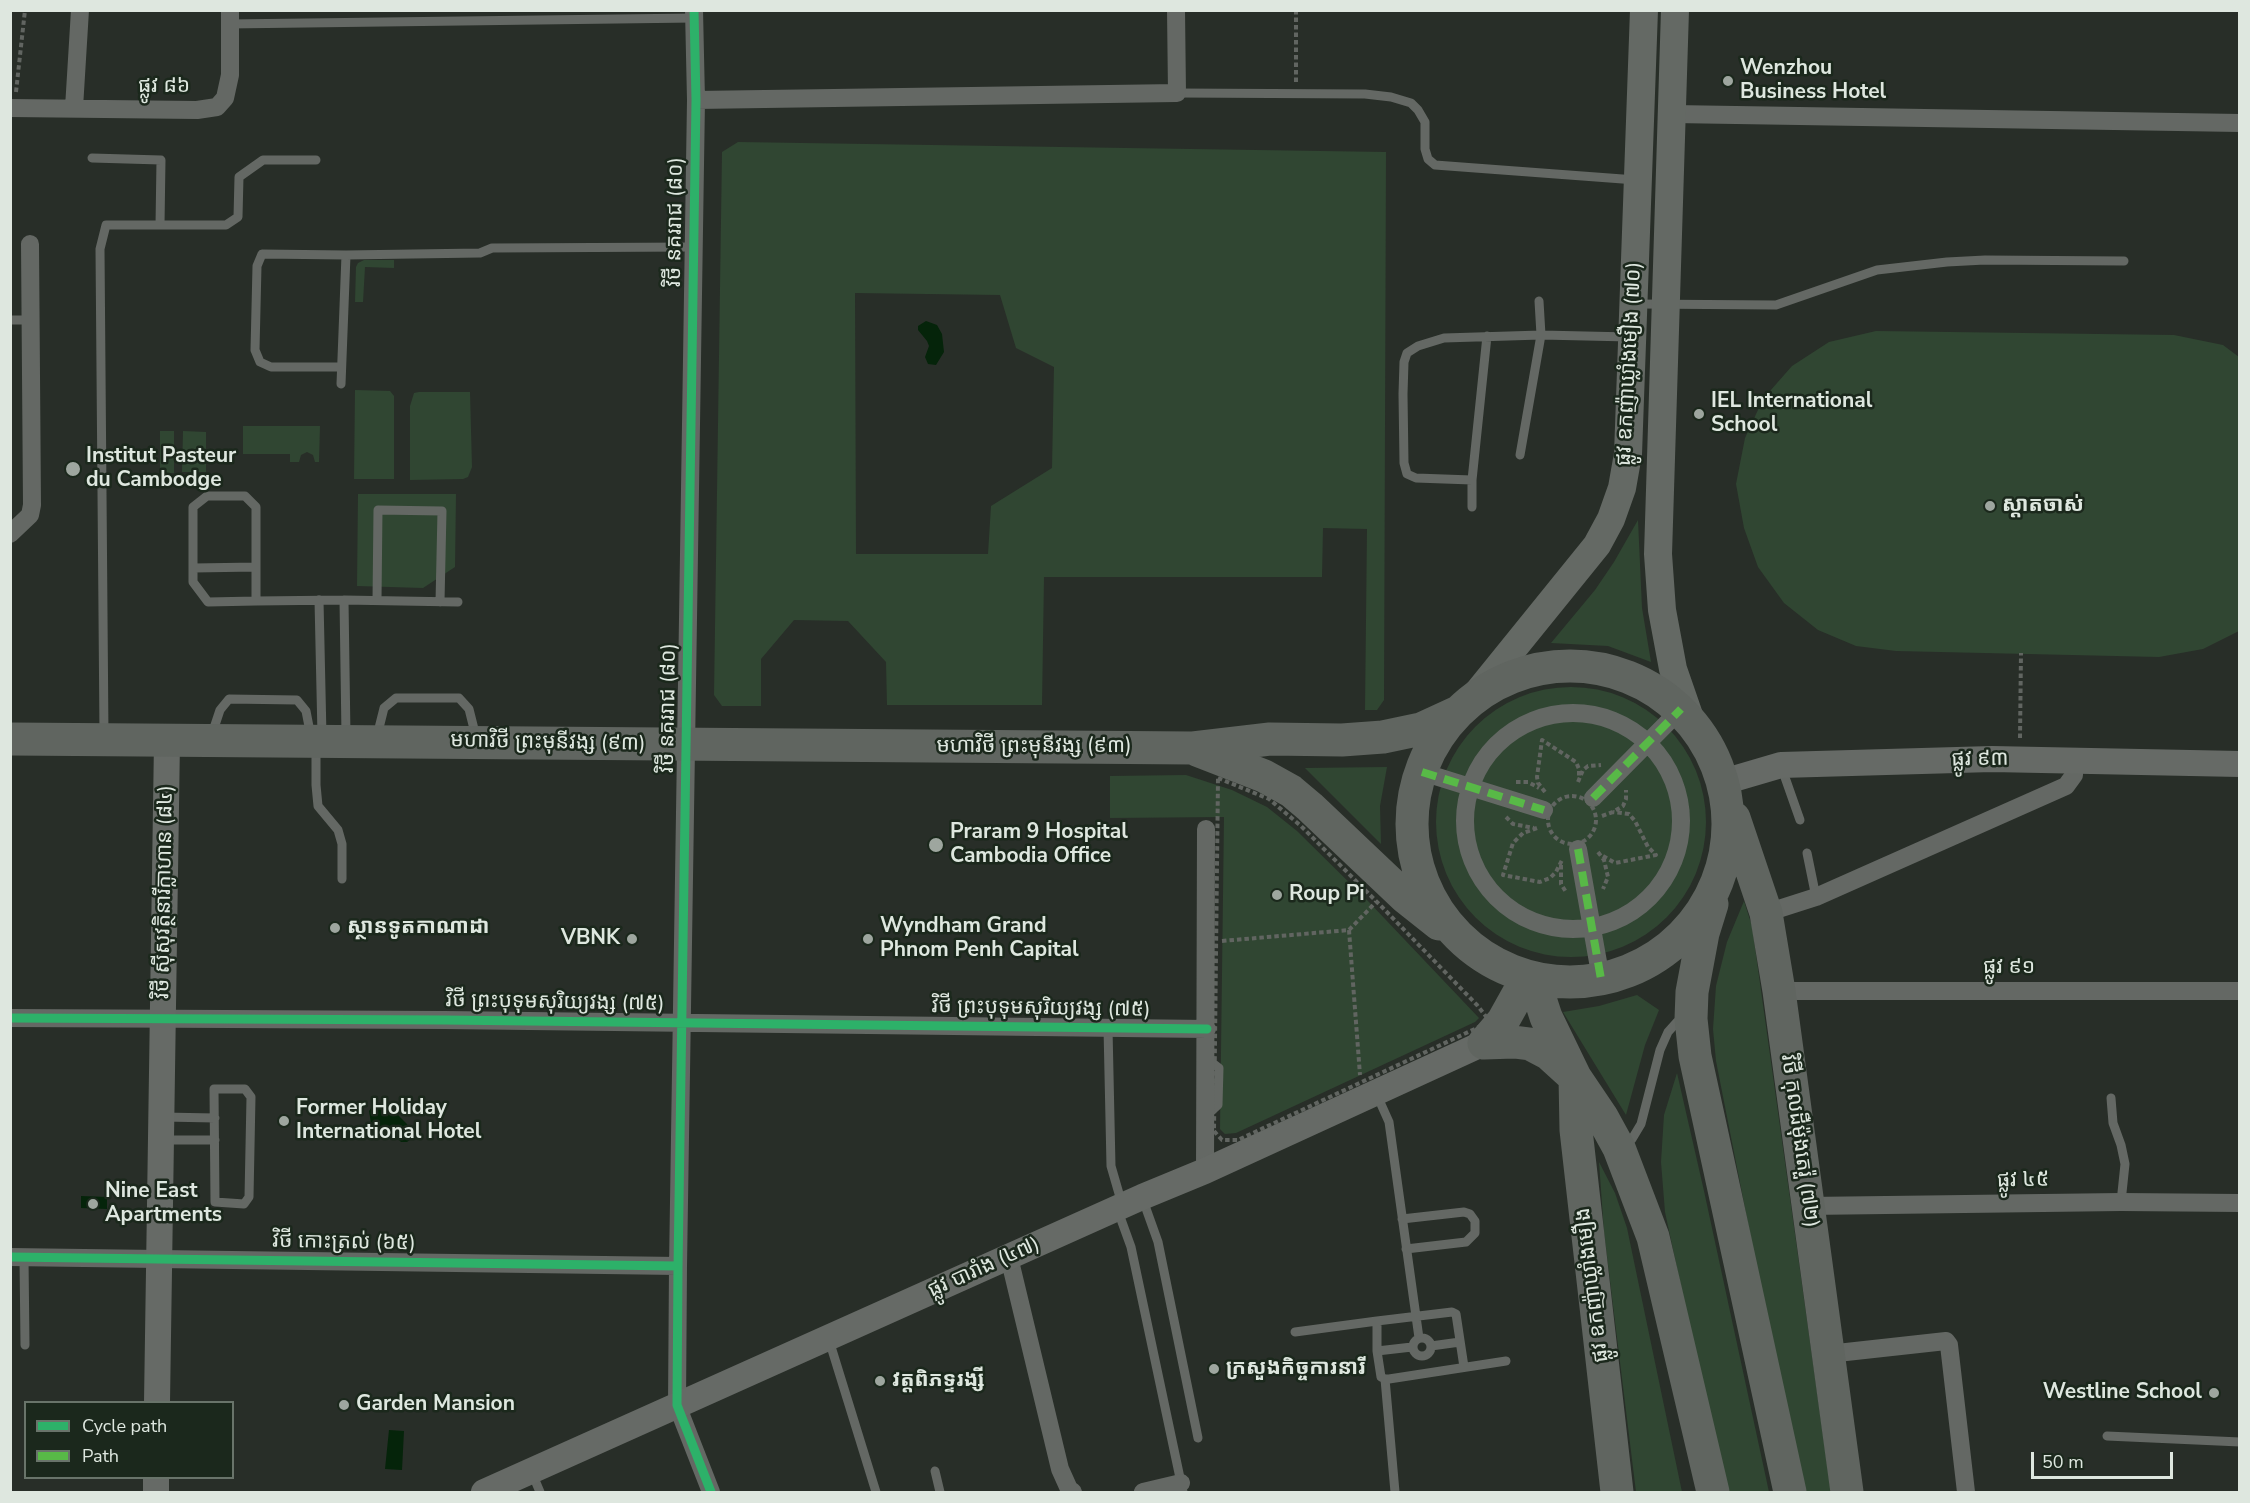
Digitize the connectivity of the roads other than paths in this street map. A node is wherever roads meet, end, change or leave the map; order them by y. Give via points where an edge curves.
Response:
1 (80, 10) edge
2 (1176, 10) edge
3 (1644, 10) edge
4 (1675, 10) edge
5 (694, 14) edge
6 (537, 15) edge
7 (229, 17) edge
8 (1177, 93) junction
9 (696, 99) junction
10 (12, 108) edge
11 (74, 108) junction
12 (1673, 114) junction
13 (2240, 123) edge
14 (92, 158) dead end
15 (316, 160) dead end
16 (1638, 180) junction
17 (160, 225) junction
18 (30, 244) dead end
19 (694, 247) junction
20 (346, 255) junction
21 (2124, 261) dead end
22 (1539, 301) dead end
23 (1634, 304) junction
24 (1665, 304) junction
25 (10, 320) edge
26 (30, 320) junction
27 (1540, 335) junction
28 (1487, 336) junction
29 (1632, 337) junction
30 (1664, 338) junction
31 (341, 367) junction
32 (341, 384) dead end
33 (1520, 455) dead end
34 (1472, 480) junction
35 (1472, 507) dead end
36 (10, 534) edge
37 (256, 567) junction
38 (194, 568) junction
39 (319, 600) junction
40 (344, 600) junction
41 (377, 600) junction
42 (256, 602) junction
43 (440, 602) junction
44 (458, 602) dead end
45 (1464, 707) junction
46 (1686, 715) junction
47 (10, 740) edge
48 (104, 740) junction
49 (167, 741) junction
50 (334, 742) junction
51 (477, 742) junction
52 (1648, 742) junction
53 (687, 745) junction
54 (1193, 748) junction
55 (2074, 761) junction
56 (2240, 764) edge
57 (1781, 765) junction
58 (1422, 772) junction
59 (1470, 787) junction
60 (1724, 789) junction
61 (1593, 798) dead end
62 (1545, 802) road end
63 (1800, 820) dead end
64 (1206, 829) dead end
65 (1571, 853) road end
66 (1807, 853) dead end
67 (342, 879) dead end
68 (1717, 886) junction
69 (1816, 897) junction
70 (1766, 913) junction
71 (1592, 928) junction
72 (1459, 940) junction
73 (1531, 979) junction
74 (1601, 979) junction
75 (1779, 991) junction
76 (2240, 991) edge
77 (10, 1018) edge
78 (163, 1019) junction
79 (1691, 1019) junction
80 (683, 1022) junction
81 (1108, 1028) junction
82 (1207, 1029) junction
83 (1486, 1031) junction
84 (1575, 1077) junction
85 (1368, 1087) junction
86 (2111, 1098) dead end
87 (215, 1118) junction
88 (161, 1128) junction
89 (215, 1140) junction
90 (1619, 1148) junction
91 (1205, 1171) junction
92 (2121, 1202) junction
93 (2240, 1203) edge
94 (1127, 1204) junction
95 (1808, 1206) junction
96 (1402, 1218) junction
97 (1406, 1249) junction
98 (1010, 1257) junction
99 (17, 1258) edge
100 (159, 1259) junction
101 (678, 1266) junction
102 (1415, 1315) junction
103 (1377, 1321) junction
104 (1295, 1332) dead end
105 (828, 1338) junction
106 (1419, 1338) junction
107 (1460, 1342) junction
108 (25, 1345) dead end
109 (1431, 1346) junction
110 (1412, 1347) junction
111 (1377, 1351) junction
112 (1828, 1354) junction
113 (1423, 1356) junction
114 (1506, 1361) dead end
115 (1464, 1367) junction
116 (1425, 1373) junction
117 (1385, 1379) junction
118 (157, 1401) edge
119 (677, 1405) junction
120 (2107, 1436) dead end
121 (1198, 1438) dead end
122 (2240, 1442) edge
123 (935, 1471) dead end
124 (536, 1482) edge
125 (1182, 1488) edge
126 (1071, 1491) edge
127 (1790, 1491) edge
128 (484, 1492) edge
129 (711, 1492) edge
130 (876, 1492) edge
131 (940, 1492) edge
132 (1050, 1492) edge
133 (1143, 1492) edge
134 (1395, 1492) edge
135 (1617, 1492) edge
136 (1713, 1492) edge
137 (1846, 1492) edge
138 (1966, 1492) edge

1 - 11 street
2 - 8 street
3 - 16 main road, ផ្លូវ ឧកញ៉ាឃ្លាំងមឿង (៧០)
4 - 12 main road, ផ្លូវ ឧកញ៉ាឃ្លាំងមឿង (៧០)
5 - 6 lane
5 - 9 street, វិថី នគររាជ (៨០)
6 - 7 lane
7 - 11 street, ផ្លូវ ៨៦ via 230,75 225,98 217,107
8 - 9 street
8 - 16 lane via 1391,97 1411,103 1425,122 1425,149 1435,165
9 - 19 street, វិថី នគររាជ (៨០)
10 - 11 street, ផ្លូវ ៨៦
12 - 13 street
12 - 24 main road, ផ្លូវ ឧកញ៉ាឃ្លាំងមឿង (៧០)
14 - 17 lane via 161,160
15 - 17 lane via 262,160 239,177 238,217 226,225
16 - 23 main road, ផ្លូវ ឧកញ៉ាឃ្លាំងមឿង (៧០)
17 - 48 lane via 106,225 100,249
18 - 26 street
19 - 20 lane via 492,248 480,253
19 - 53 street, វិថី នគររាជ (៨០)
20 - 31 lane
20 - 31 lane via 262,254 257,266 255,351 260,362 272,367
21 - 24 lane via 1947,262 1877,270 1776,305
22 - 27 lane
23 - 24 lane
23 - 29 main road, ផ្លូវ ឧកញ៉ាឃ្លាំងមឿង (៧០)
24 - 30 main road, ផ្លូវ ឧកញ៉ាឃ្លាំងមឿង (៧០)
25 - 26 lane
26 - 36 street via 32,505 30,515
27 - 28 lane
27 - 29 lane
27 - 33 lane
28 - 34 lane
28 - 34 lane via 1443,338 1418,346 1407,353 1404,362 1407,474 1416,478
29 - 30 main road
29 - 45 main road, ផ្លូវ ឧកញ៉ាឃ្លាំងមឿង (៧០) via 1628,454 1611,519 1597,545
30 - 46 main road, ផ្លូវ ឧកញ៉ាឃ្លាំងមឿង (៧០) via 1658,555 1662,610
31 - 32 lane
34 - 35 lane
37 - 38 lane
37 - 38 lane via 256,507 245,496 207,496 193,507
37 - 42 lane
38 - 42 lane via 193,582 208,602
39 - 40 lane
39 - 42 lane
39 - 50 lane
40 - 41 lane
40 - 50 lane
41 - 43 lane
41 - 43 lane via 378,510 442,511
43 - 44 lane
45 - 46 highway via 1515,674 1568,664 1620,671 1653,686
45 - 54 highway, មហាវិថី ព្រះមុនីវង្ស (៩៣) via 1421,729 1383,737 1270,739
45 - 58 highway via 1444,729
46 - 52 street
46 - 60 highway via 1710,752
47 - 48 highway, មហាវិថី ព្រះមុនីវង្ស (៩៣)
48 - 49 highway, មហាវិថី ព្រះមុនីវង្ស (៩៣)
49 - 50 highway, មហាវិថី ព្រះមុនីវង្ស (៩៣)
49 - 78 street, វិថី ស៊ីសុវត្ថិនារីក្លាហាន (៨៤)
50 - 51 highway, មហាវិថី ព្រះមុនីវង្ស (៩៣)
50 - 51 lane via 396,698 459,698 469,709
50 - 67 lane via 316,785 318,806 338,830 342,844
51 - 53 highway, មហាវិថី ព្រះមុនីវង្ស (៩៣)
52 - 59 street via 1607,718 1560,713 1516,729 1497,744
52 - 61 street
52 - 71 street via 1674,782 1681,828 1677,852 1654,893 1616,921
53 - 54 highway, មហាវិថី ព្រះមុនីវង្ស (៩៣)
53 - 80 street, វិថី នគររាជ (៨០)
54 - 72 highway, មហាវិថី ព្រះមុនីវង្ស (៩៣) via 1291,790 1405,897
55 - 56 street, ផ្លូវ ៩៣
55 - 57 street, ផ្លូវ ៩៣
55 - 69 street via 2074,776 2066,786
57 - 60 street, ផ្លូវ ៩៣
57 - 63 lane
58 - 59 street
58 - 72 highway via 1413,830 1417,860 1440,916
59 - 62 street
59 - 71 street via 1465,829 1478,873 1491,892 1508,908 1548,927
60 - 68 highway via 1728,842
60 - 70 highway, វិថី កុលដឺម៉ុងតេរ៉ួ (៧២)
64 - 82 street
65 - 71 street
66 - 69 lane
68 - 74 highway via 1678,938 1642,963
68 - 79 highway via 1703,933
69 - 70 street
70 - 75 highway, វិថី កុលដឺម៉ុងតេរ៉ួ (៧២)
71 - 74 street
72 - 73 highway via 1499,969
73 - 74 highway via 1579,983
73 - 83 highway via 1503,1021
73 - 84 highway
75 - 76 street, ផ្លូវ ៩១
75 - 95 highway, វិថី កុលដឺម៉ុងតេរ៉ួ (៧២)
77 - 78 street, វិថី ព្រះបុទុមសុរិយ្យវង្ស (៧៥)
78 - 80 street, វិថី ព្រះបុទុមសុរិយ្យវង្ស (៧៥)
78 - 88 street, វិថី ស៊ីសុវត្ថិនារីក្លាហាន (៨៤)
79 - 90 lane via 1677,1022 1668,1032 1641,1124 1632,1139
79 - 127 highway via 1695,1056
80 - 81 street, វិថី ព្រះបុទុមសុរិយ្យវង្ស (៧៥)
80 - 101 street, វិថី នគររាជ (៨០)
81 - 82 street, វិថី ព្រះបុទុមសុរិយ្យវង្ស (៧៥)
81 - 94 lane via 1111,1166
82 - 91 street
83 - 84 highway via 1530,1044
83 - 85 street, ផ្លូវ បារាំង (៤៧)
84 - 90 highway
84 - 135 highway, ផ្លូវ ឧកញ៉ាឃ្លាំងមឿង via 1576,1130
85 - 91 street, ផ្លូវ បារាំង (៤៧)
85 - 96 lane via 1389,1122
86 - 92 lane via 2113,1124 2125,1164
87 - 88 lane
87 - 89 lane
87 - 89 lane via 214,1089 248,1091 249,1197 244,1204 215,1202
88 - 89 lane
88 - 100 street, វិថី ស៊ីសុវត្ថិនារីក្លាហាន (៨៤)
90 - 136 highway via 1653,1237
91 - 94 street, ផ្លូវ បារាំង (៤៧)
92 - 93 street, ផ្លូវ ៤៥
92 - 95 street, ផ្លូវ ៤៥
94 - 98 street, ផ្លូវ បារាំង (៤៧)
94 - 121 lane via 1158,1242
94 - 125 lane via 1131,1247
95 - 112 highway, វិថី កុលដឺម៉ុងតេរ៉ួ (៧២)
96 - 97 lane
96 - 97 lane via 1464,1212 1475,1221 1475,1233 1466,1242
97 - 102 lane
98 - 105 street, ផ្លូវ បារាំង (៤៧)
98 - 126 street via 1060,1469
99 - 100 street, វិថី កោះត្រល់ (៦៥)
99 - 108 lane
100 - 101 street, វិថី កោះត្រល់ (៦៥)
100 - 118 street, វិថី ស៊ីសុវត្ថិនារីក្លាហាន (៨៤)
101 - 119 street, វិថី នគររាជ (៨០)
102 - 103 lane
102 - 106 lane
102 - 107 lane via 1456,1314
103 - 104 lane
103 - 111 lane
105 - 119 street, ផ្លូវ បារាំង (៤៧)
105 - 130 lane
106 - 109 lane via 1428,1340
106 - 110 lane
107 - 109 lane
107 - 115 lane
109 - 113 lane
110 - 111 lane
110 - 113 lane
111 - 117 lane via 1381,1377
112 - 137 highway, វិថី កុលដឺម៉ុងតេរ៉ួ (៧២)
112 - 138 street via 1946,1341
113 - 116 lane
114 - 115 lane
115 - 116 lane
116 - 117 lane
117 - 134 lane
119 - 124 street, ផ្លូវ បារាំង (៤៧)
119 - 129 street
120 - 122 lane
123 - 131 lane
124 - 128 street, ផ្លូវ បារាំង (៤៧)
125 - 133 street
126 - 132 street

